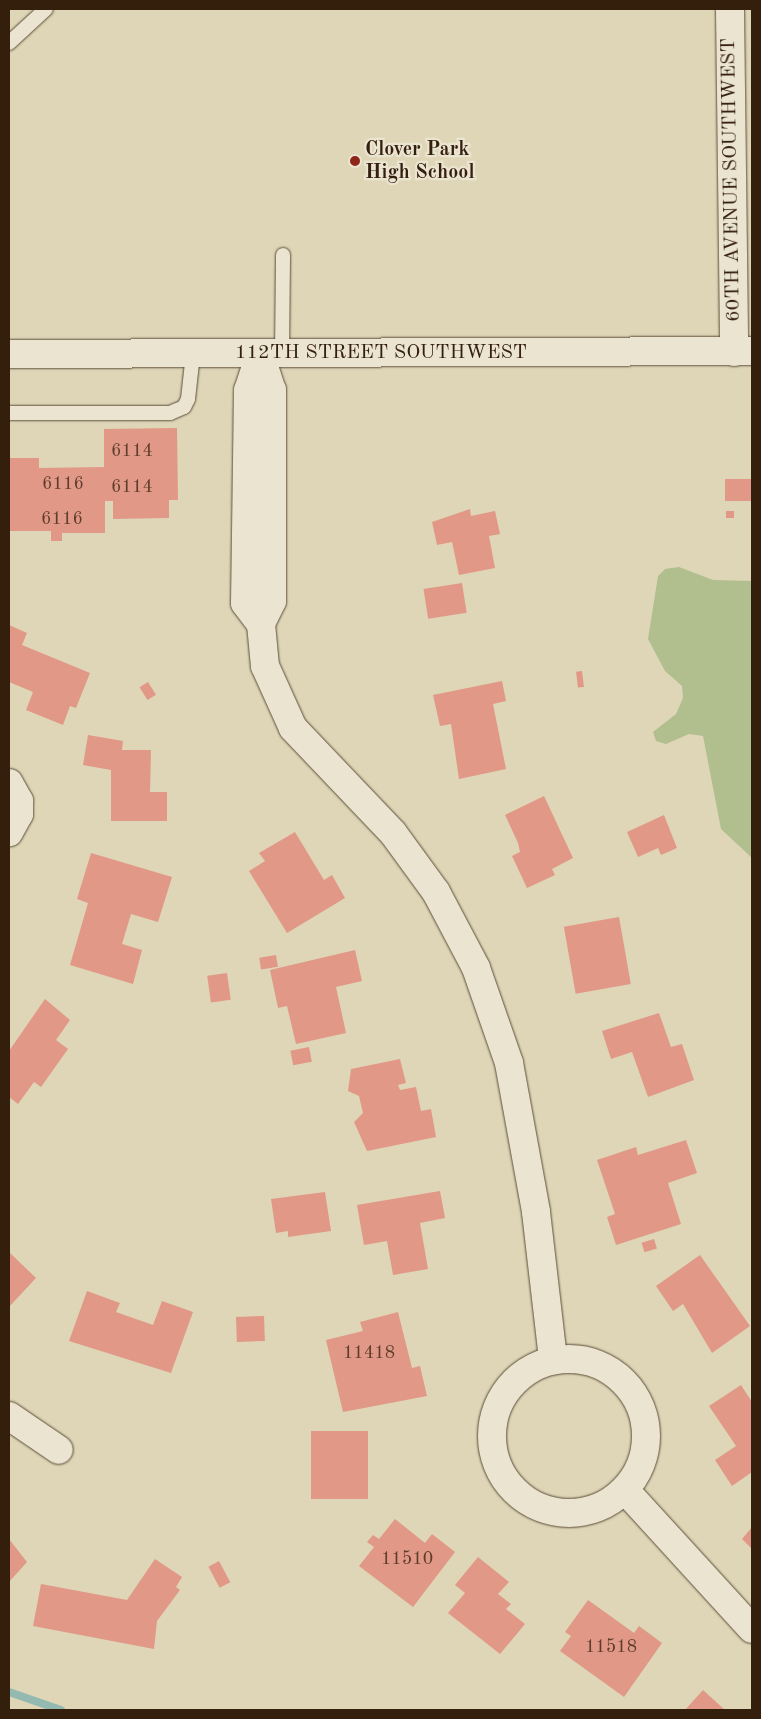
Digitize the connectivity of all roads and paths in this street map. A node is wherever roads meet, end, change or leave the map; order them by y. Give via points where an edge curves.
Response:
1 (46, 9) edge
2 (730, 9) edge
3 (9, 43) edge
4 (283, 255) dead end
5 (743, 352) edge
6 (271, 353) junction
7 (9, 354) edge
8 (193, 354) junction
9 (9, 413) edge
10 (9, 783) edge
11 (9, 832) edge
12 (553, 1360) junction
13 (9, 1416) edge
14 (59, 1450) dead end
15 (625, 1490) junction
16 (752, 1629) edge

1 - 3 lane
2 - 5 street, 60TH AVENUE SOUTHWEST
4 - 6 lane
5 - 6 street, 112TH STREET SOUTHWEST
6 - 8 street, 112TH STREET SOUTHWEST
6 - 12 street via 272,601 261,624 265,666 293,728 393,832 430,884 456,926 491,1004 508,1063 536,1212
7 - 8 street, 112TH STREET SOUTHWEST
8 - 9 lane via 188,399 184,407 170,413
10 - 11 street via 19,802 19,814
12 - 15 street via 578,1358 602,1366 622,1379 637,1398 646,1422 646,1446 639,1470
12 - 15 street via 528,1369 508,1387 495,1410 491,1436 495,1463 508,1485 522,1497 554,1513 580,1513 606,1505
13 - 14 street
15 - 16 street

